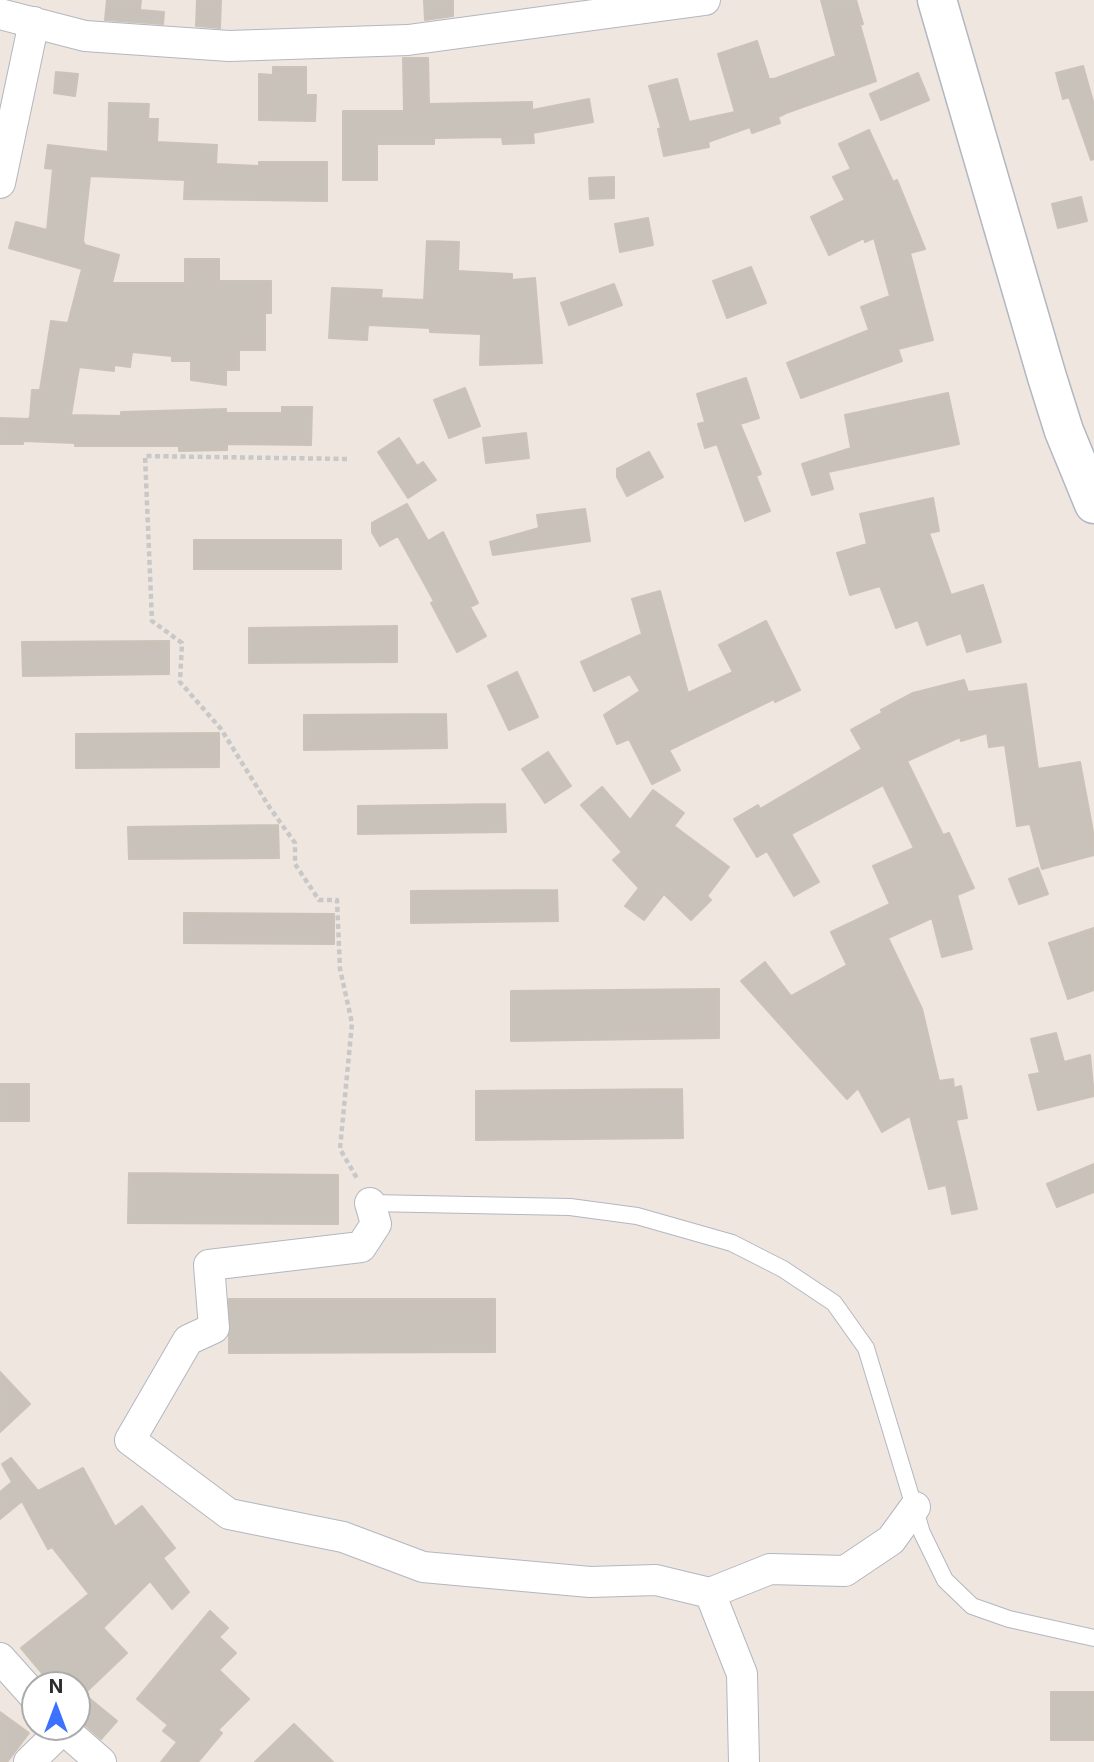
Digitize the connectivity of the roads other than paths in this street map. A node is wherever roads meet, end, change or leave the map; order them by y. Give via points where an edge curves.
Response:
1 (705, 0) edge
2 (937, 0) edge
3 (0, 14) edge
4 (34, 22) junction
5 (0, 183) edge
6 (1094, 504) edge
7 (370, 1203) joint
8 (915, 1507) junction
9 (710, 1592) junction
10 (1094, 1638) edge
11 (0, 1658) edge
12 (21, 1681) edge
13 (49, 1741) edge
14 (77, 1741) edge
15 (29, 1762) edge
16 (101, 1762) edge
17 (744, 1762) edge

1 - 4 street via 394,41 229,46 85,36
2 - 6 street via 1053,398
3 - 4 street
4 - 5 street
7 - 8 lane via 570,1207 637,1216 732,1243 783,1269 834,1303 866,1348
7 - 9 street via 376,1224 361,1247 209,1265 214,1328 188,1340 130,1440 229,1514 343,1537 423,1567 590,1583 656,1580
8 - 9 street via 891,1540 845,1571 770,1569
8 - 10 lane via 945,1580 972,1606
9 - 17 street via 742,1674
11 - 12 street
13 - 15 street
14 - 16 street

